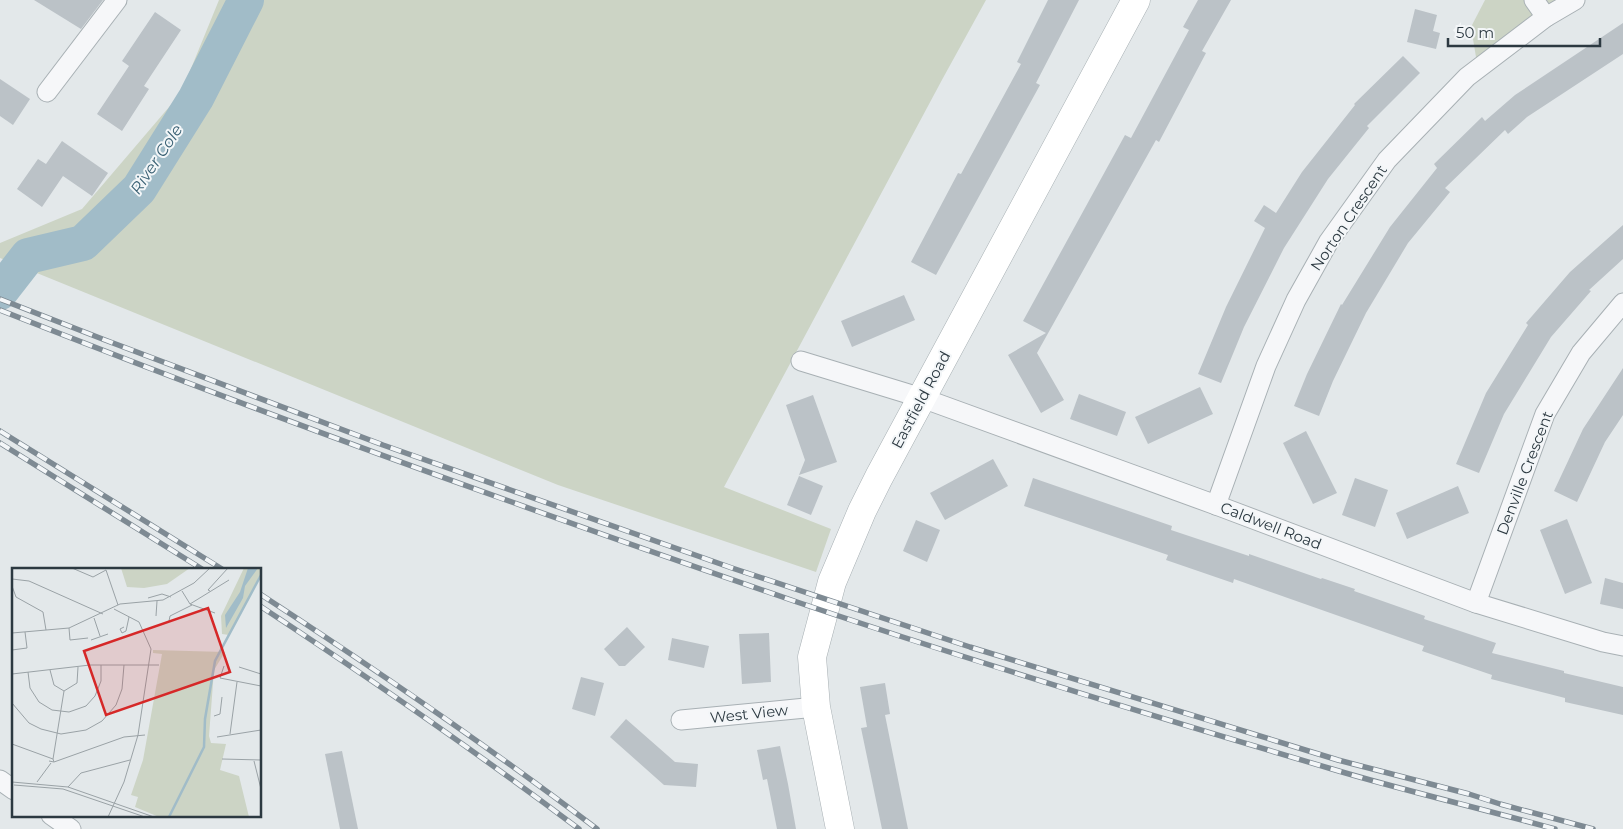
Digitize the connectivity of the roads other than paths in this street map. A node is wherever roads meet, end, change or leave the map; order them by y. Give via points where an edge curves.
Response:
1 (117, 0) edge
2 (1136, 0) edge
3 (1534, 0) edge
4 (1575, 0) edge
5 (1546, 17) junction
6 (47, 92) dead end
7 (1623, 303) edge
8 (801, 361) dead end
9 (922, 398) junction
10 (1216, 505) junction
11 (1476, 603) junction
12 (1623, 646) edge
13 (816, 707) junction
14 (681, 720) dead end
15 (0, 780) edge
16 (12, 789) edge
17 (52, 816) edge
18 (71, 829) edge
19 (840, 829) edge

1 - 6 street
2 - 9 street, Eastfield Road
3 - 5 street
4 - 5 street, Norton Crescent
5 - 10 street, Norton Crescent via 1467,77 1387,160 1330,241 1296,300 1266,366
7 - 11 street, Denville Crescent via 1581,353 1545,414
8 - 9 street, Caldwell Road
9 - 10 street, Caldwell Road
9 - 13 street, Eastfield Road via 862,511 832,582 812,657
10 - 11 street, Caldwell Road
11 - 12 street, Caldwell Road
13 - 14 street, West View
13 - 19 street, Eastfield Road
15 - 16 street
17 - 18 street

